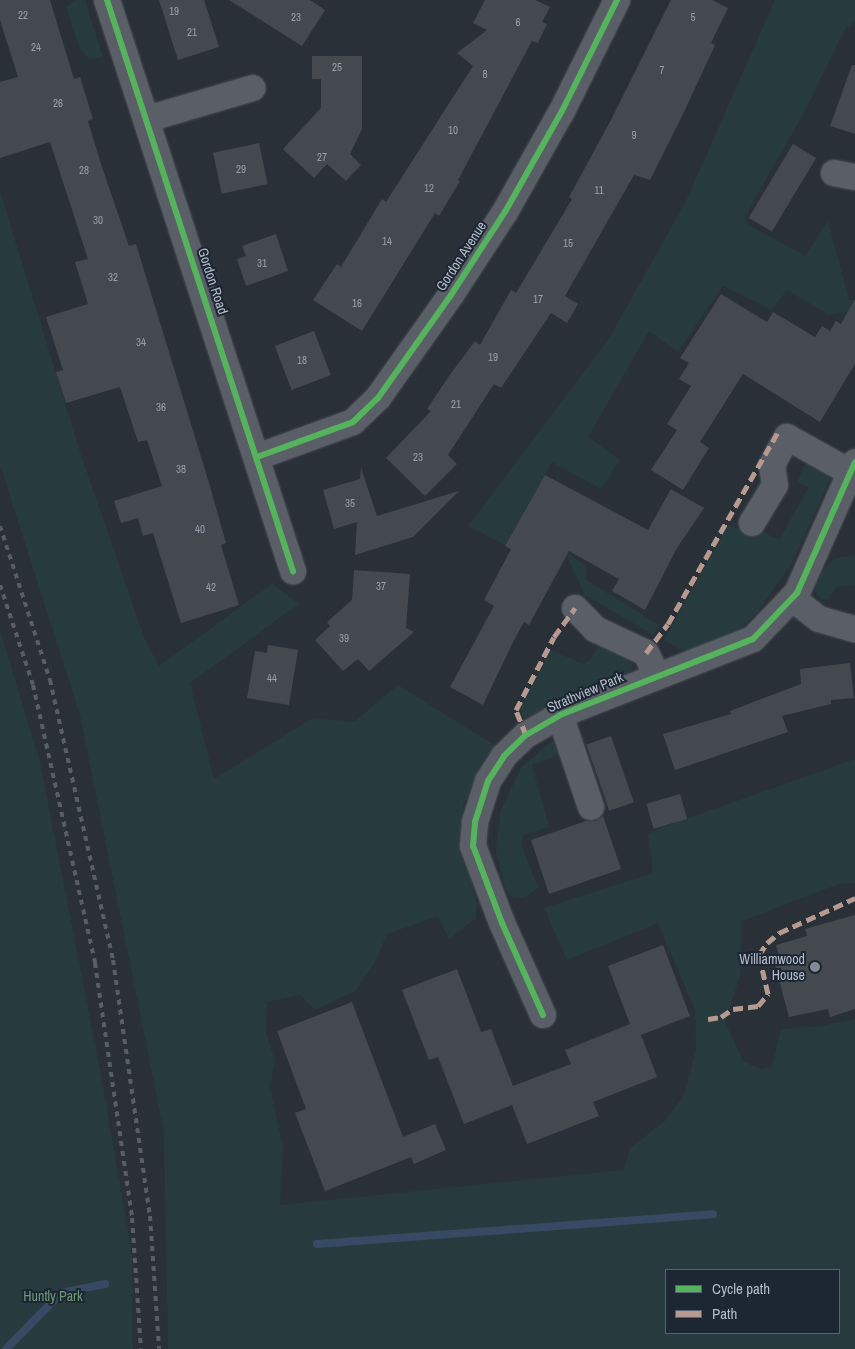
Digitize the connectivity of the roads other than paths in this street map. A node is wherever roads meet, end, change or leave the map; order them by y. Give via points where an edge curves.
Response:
1 (107, 0) edge
2 (617, 0) edge
3 (253, 88) dead end
4 (147, 120) junction
5 (257, 456) junction
6 (853, 467) edge
7 (752, 523) dead end
8 (293, 570) dead end
9 (792, 598) junction
10 (576, 608) dead end
11 (855, 629) edge
12 (657, 676) junction
13 (560, 714) junction
14 (592, 807) dead end
15 (543, 1015) dead end

1 - 4 street, Gordon Road
2 - 5 street, Gordon Avenue via 562,110 505,212 378,398 353,422
3 - 4 street
4 - 5 street, Gordon Road
5 - 8 street, Gordon Road
6 - 7 street, Strathview Park via 787,437 772,464 775,484
6 - 9 street, Strathview Park
9 - 11 street via 819,619
9 - 12 street, Strathview Park via 753,639
10 - 12 street via 595,629 646,654
12 - 13 street, Strathview Park
13 - 14 street, Strathview Park
13 - 15 street, Strathview Park via 526,734 504,756 488,781 475,822 474,838 502,924

